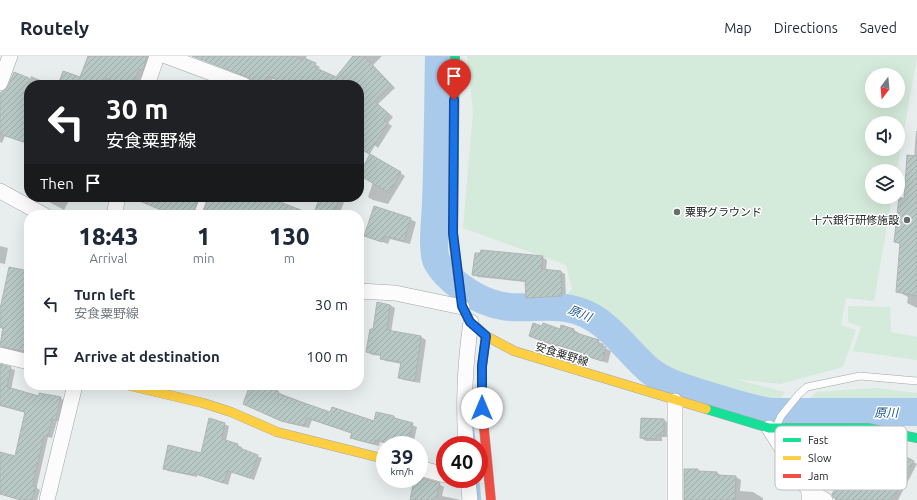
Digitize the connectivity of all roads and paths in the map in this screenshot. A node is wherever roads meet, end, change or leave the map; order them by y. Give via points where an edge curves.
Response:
1 (10, 56) edge
2 (157, 56) edge
3 (166, 56) edge
4 (455, 56) edge
5 (183, 59) edge
6 (148, 80) edge
7 (232, 80) edge
8 (0, 83) edge
9 (0, 191) edge
10 (35, 210) edge
11 (364, 291) edge
12 (461, 302) junction
13 (470, 322) junction
14 (486, 336) junction
15 (0, 356) edge
16 (24, 361) edge
17 (917, 381) edge
18 (75, 390) edge
19 (148, 390) edge
20 (675, 400) junction
21 (773, 428) junction
22 (775, 432) edge
23 (465, 436) edge
24 (907, 436) edge
25 (917, 438) edge
26 (376, 457) edge
27 (468, 488) edge
28 (809, 496) edge
29 (48, 500) edge
30 (470, 500) edge
31 (491, 500) edge
32 (675, 500) edge
33 (825, 500) edge

1 - 8 street
2 - 6 street
3 - 5 street
4 - 12 main road, 安食粟野線 via 453,233
5 - 7 street
9 - 10 street
11 - 12 street
12 - 13 main road, 安食粟野線
13 - 14 main road, 安食粟野線
13 - 23 street via 466,356
14 - 20 main road, 安食粟野線 via 514,351
14 - 31 main road via 482,366 482,408
15 - 16 street
17 - 21 lane via 860,376 807,387 798,394
18 - 29 street
19 - 26 main road via 231,412 277,432
20 - 21 main road, 安食粟野線
20 - 32 street
21 - 22 street
24 - 25 main road, 安食粟野線
27 - 30 street
28 - 33 street

